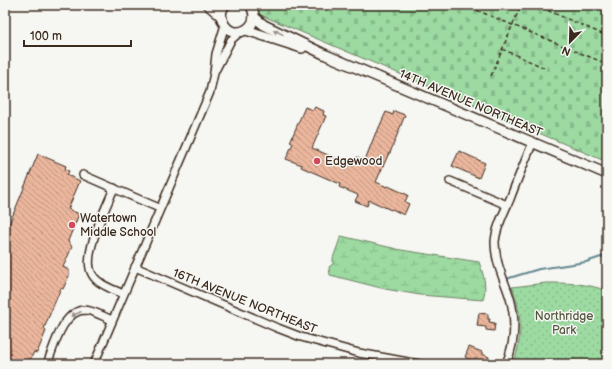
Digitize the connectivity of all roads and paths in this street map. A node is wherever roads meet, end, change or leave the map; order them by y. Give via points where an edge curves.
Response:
1 (208, 5) edge
2 (225, 5) edge
3 (251, 5) edge
4 (464, 5) edge
5 (521, 5) edge
6 (535, 5) edge
7 (601, 5) edge
8 (607, 8) edge
9 (221, 16) junction
10 (254, 17) junction
11 (512, 25) junction
12 (225, 26) junction
13 (243, 31) junction
14 (607, 36) edge
15 (502, 48) junction
16 (326, 55) junction
17 (607, 64) edge
18 (545, 68) dead end
19 (214, 73) junction
20 (491, 76) dead end
21 (533, 142) junction
22 (82, 174) dead end
23 (607, 174) edge
24 (450, 181) dead end
25 (114, 188) junction
26 (507, 205) junction
27 (159, 208) junction
28 (135, 267) junction
29 (123, 294) junction
30 (112, 320) junction
31 (393, 362) edge
32 (47, 364) edge
33 (94, 364) edge
34 (419, 364) edge
35 (506, 364) edge

1 - 9 main road
2 - 9 main road
3 - 10 main road
4 - 11 path
5 - 11 path
6 - 14 path
7 - 8 path
9 - 12 main road
10 - 13 main road via 253,22
16 -> 10 main road, 14TH AVENUE NORTHEAST via 264,25
11 - 15 path
11 - 17 path
12 - 13 main road, 14TH AVENUE NORTHEAST via 232,31
12 - 19 street via 216,54
13 - 16 main road, 14TH AVENUE NORTHEAST
13 - 19 street via 231,40
15 - 18 path
15 - 20 path
16 - 21 main road, 14TH AVENUE NORTHEAST
19 - 27 street via 210,92
21 - 23 main road, 14TH AVENUE NORTHEAST
21 - 26 street
22 - 25 street
24 - 26 street
25 - 27 street
25 - 29 street via 94,236 89,258 91,273 102,284
26 - 35 street via 497,230 495,244 499,269 510,298 513,318 512,344
27 - 28 street
28 - 29 street
28 - 31 street, 16TH AVENUE NORTHEAST via 296,335
29 - 30 street
30 -> 32 street via 84,310 76,312 64,324
30 - 33 street
31 - 34 street, 16TH AVENUE NORTHEAST

